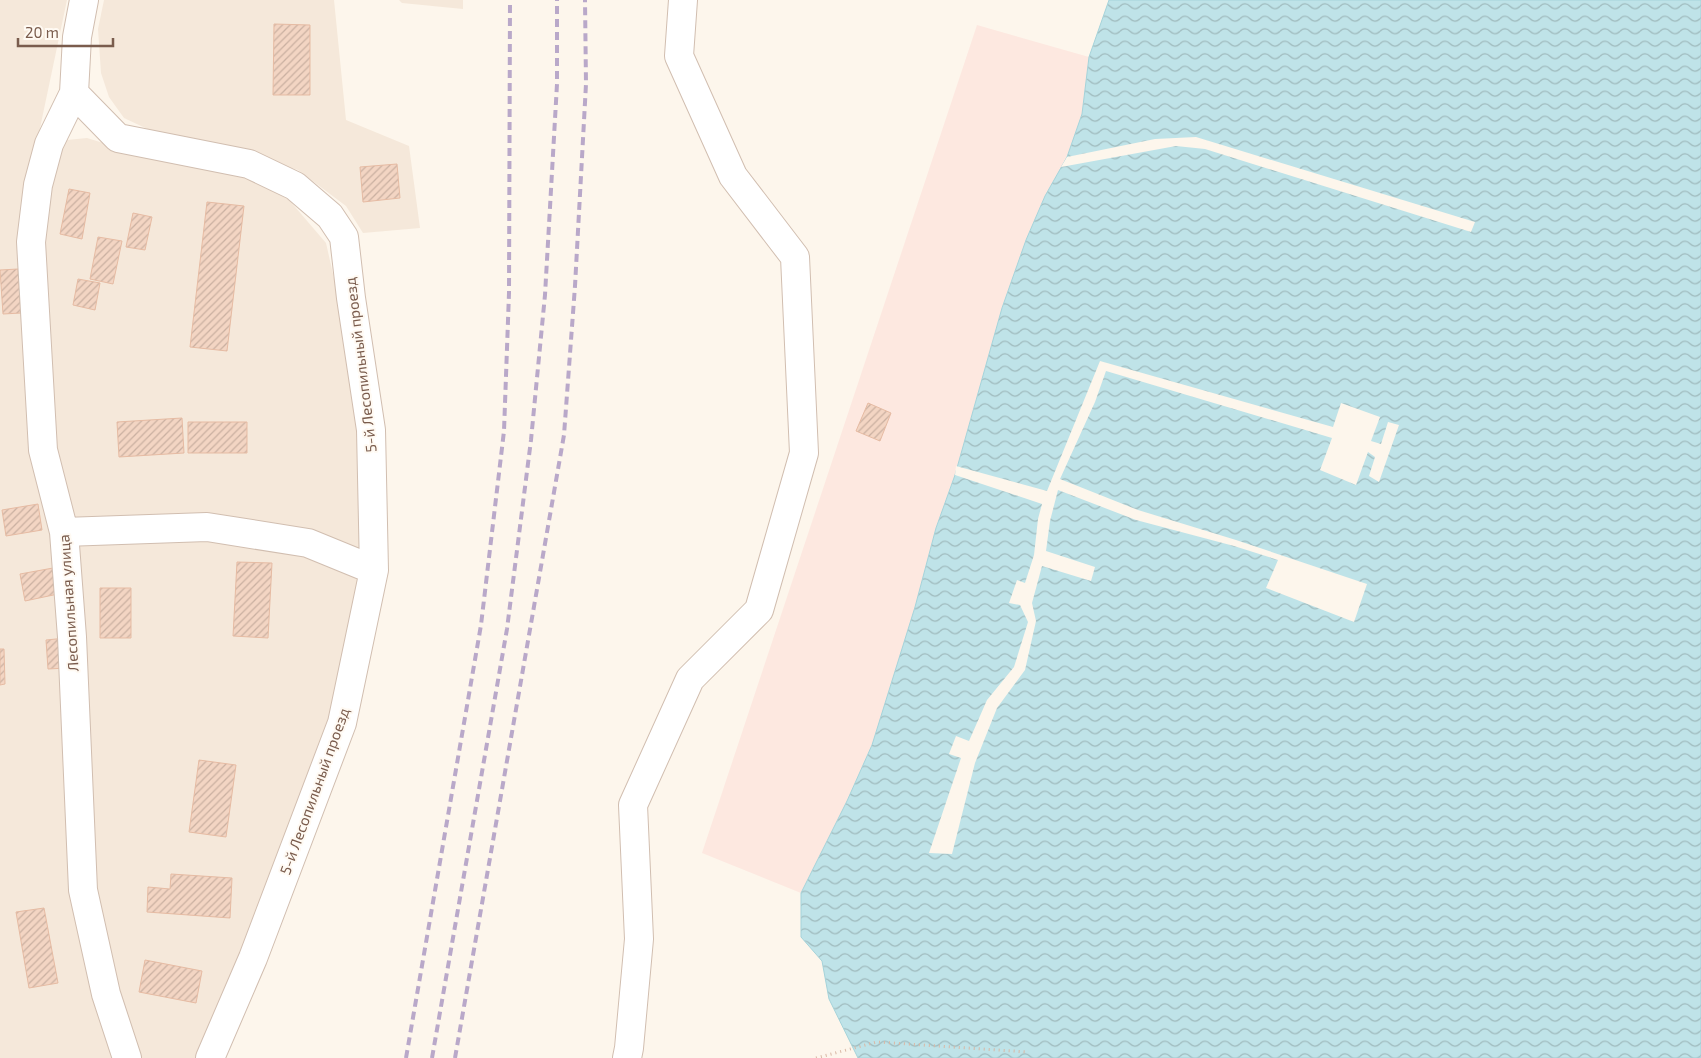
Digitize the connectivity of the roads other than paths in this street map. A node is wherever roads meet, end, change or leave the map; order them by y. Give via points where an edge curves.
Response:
1 (84, 0) edge
2 (683, 0) edge
3 (74, 93) junction
4 (64, 532) junction
5 (374, 570) junction
6 (127, 1058) edge
7 (210, 1058) edge
8 (627, 1058) edge

1 - 3 street via 77,37
2 - 8 street via 679,56 733,176 795,257 804,453 759,610 690,679 633,804 640,939
3 - 4 street, Лесопильная улица via 49,144 38,185 31,242 42,450
3 - 5 street, 5-й Лесопильный проезд via 118,138 249,164 295,186 330,216 344,236 371,430
4 - 5 street via 207,527 308,543
4 - 6 street, Лесопильная улица via 83,890 106,994
5 - 7 street, 5-й Лесопильный проезд via 342,723 253,958

